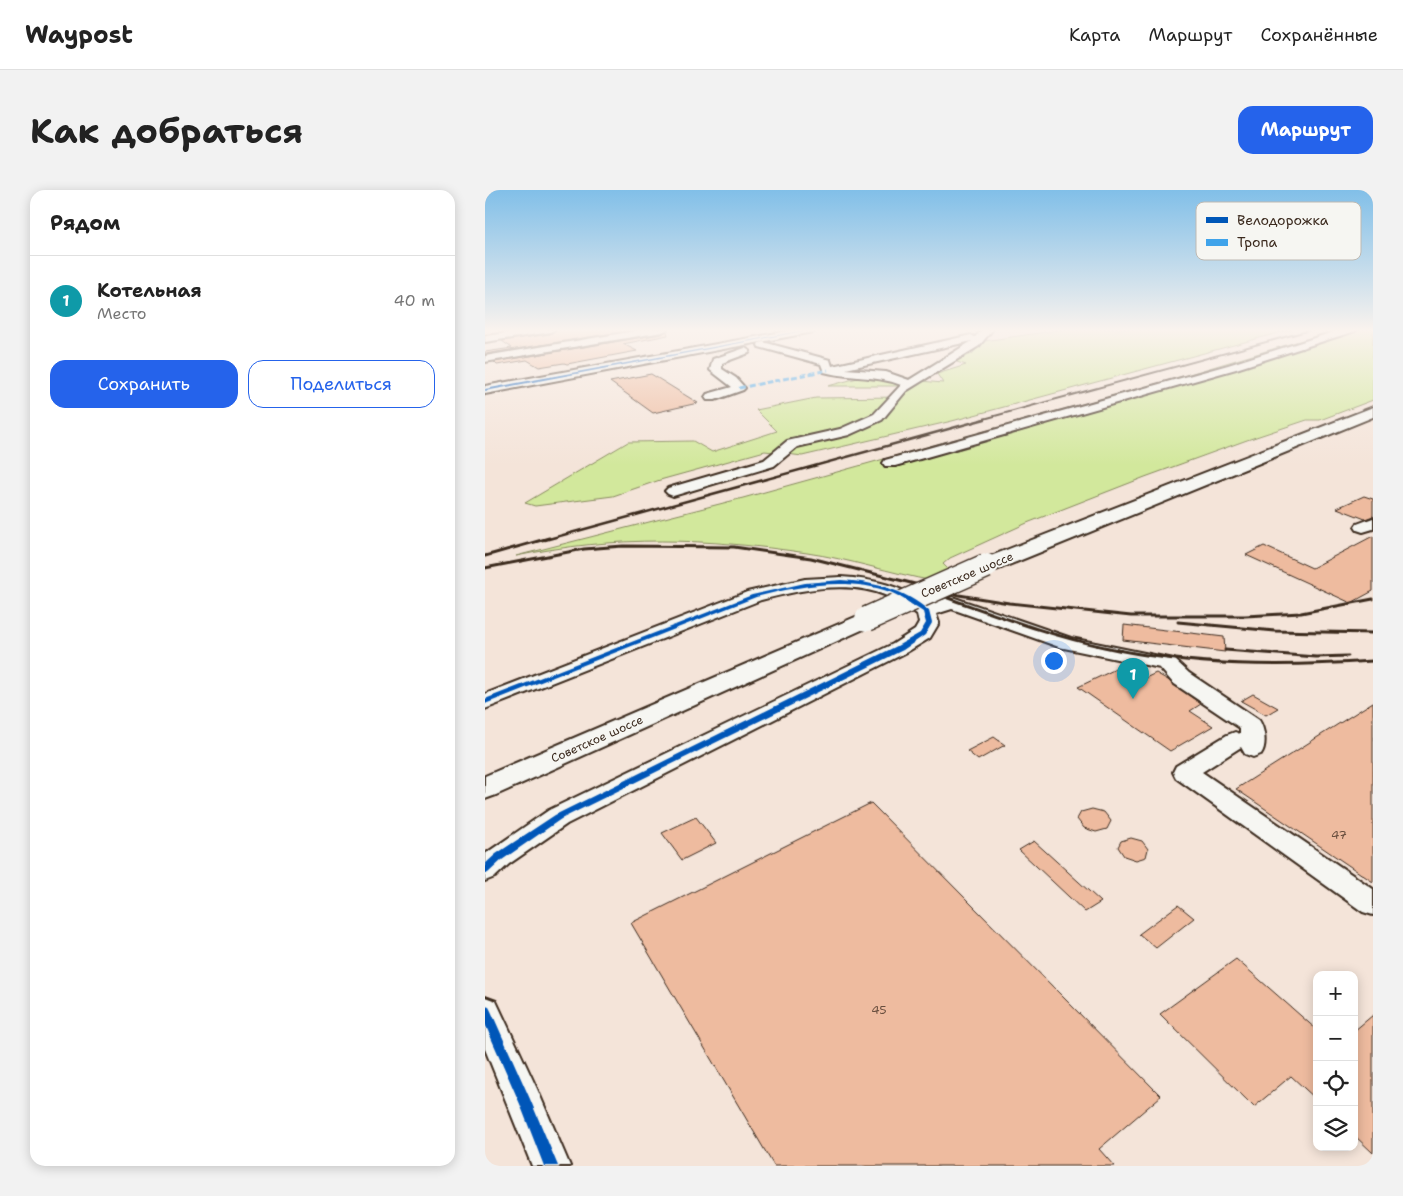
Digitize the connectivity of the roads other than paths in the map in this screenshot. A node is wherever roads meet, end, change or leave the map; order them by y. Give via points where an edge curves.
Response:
1 (573, 375) edge
2 (724, 375) edge
3 (878, 375) edge
4 (925, 375) edge
5 (1206, 375) edge
6 (910, 384) junction
7 (485, 390) edge
8 (711, 397) dead end
9 (1373, 412) edge
10 (889, 463) dead end
11 (673, 491) dead end
12 (926, 611) junction
13 (485, 702) edge
14 (485, 788) edge
15 (485, 870) edge
16 (1373, 904) edge
17 (485, 1011) edge
18 (551, 1166) edge

1 - 7 street
2 - 8 street via 739,388
3 - 6 street
4 - 6 street
5 - 10 street
6 - 11 street via 878,417 845,432 792,444 769,463
9 - 14 main road, Советское шоссе, bridge via 986,566
12 - 13 street via 893,592 869,585 813,584 779,589
12 - 15 street via 929,623 923,634 900,648 558,817
12 - 16 street via 953,603 1066,643 1167,663 1181,678 1251,725 1244,744 1185,772
17 - 18 street

